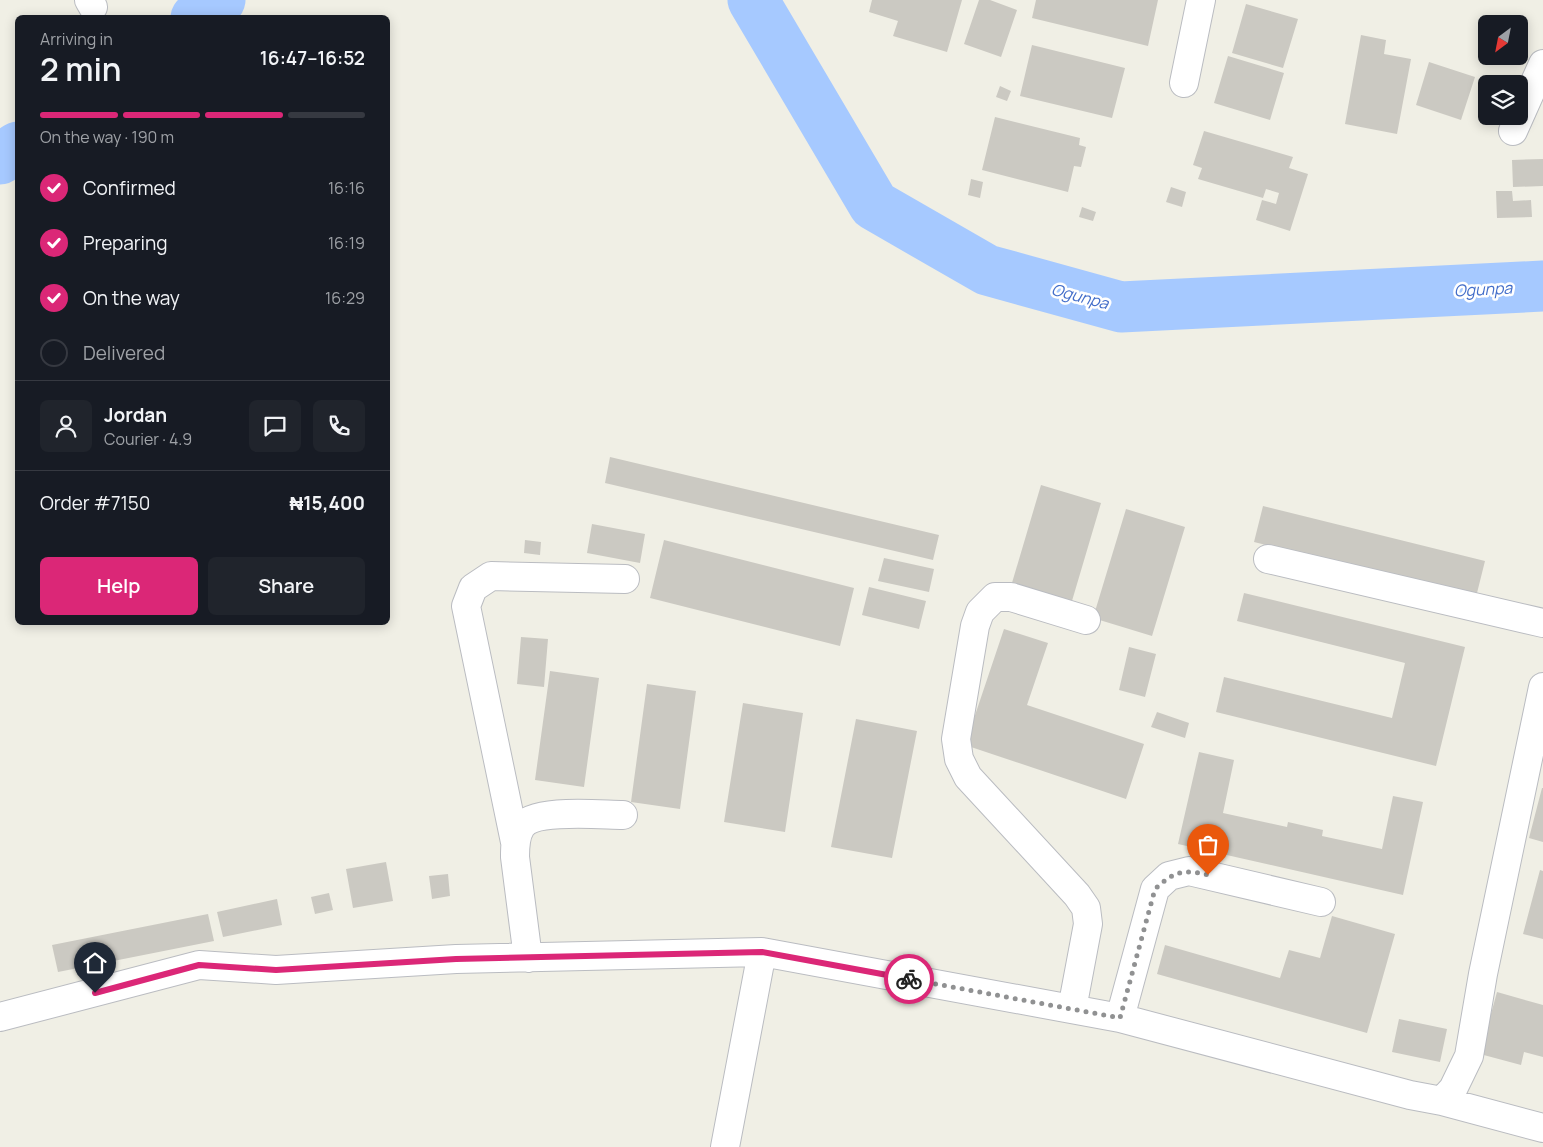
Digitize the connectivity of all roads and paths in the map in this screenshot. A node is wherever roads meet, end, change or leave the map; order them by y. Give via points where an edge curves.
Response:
1 (1201, 0) edge
2 (1543, 64) edge
3 (1184, 84) dead end
4 (1513, 131) dead end
5 (1268, 559) dead end
6 (626, 579) dead end
7 (1086, 620) dead end
8 (1543, 623) edge
9 (1543, 687) edge
10 (623, 815) dead end
11 (515, 842) junction
12 (1321, 902) dead end
13 (762, 952) junction
14 (528, 958) junction
15 (1072, 1009) junction
16 (0, 1017) edge
17 (1120, 1018) junction
18 (1442, 1101) junction
19 (1543, 1128) edge
20 (725, 1147) edge

1 - 3 street
2 - 4 street
5 - 8 street
6 - 11 street via 491,576 473,588 466,606
7 - 15 street via 1011,597 995,597 980,612 975,626 956,739 959,759 968,777 1086,908 1088,924
9 - 18 street via 1469,1056 1453,1089
10 - 11 street via 561,814 533,818 520,828
11 - 14 street
12 - 17 street via 1189,871 1169,876 1155,889
13 - 14 street
13 - 15 street
13 - 20 street
14 - 16 street via 276,970 199,965
15 - 17 street
17 - 18 street
18 - 19 street

